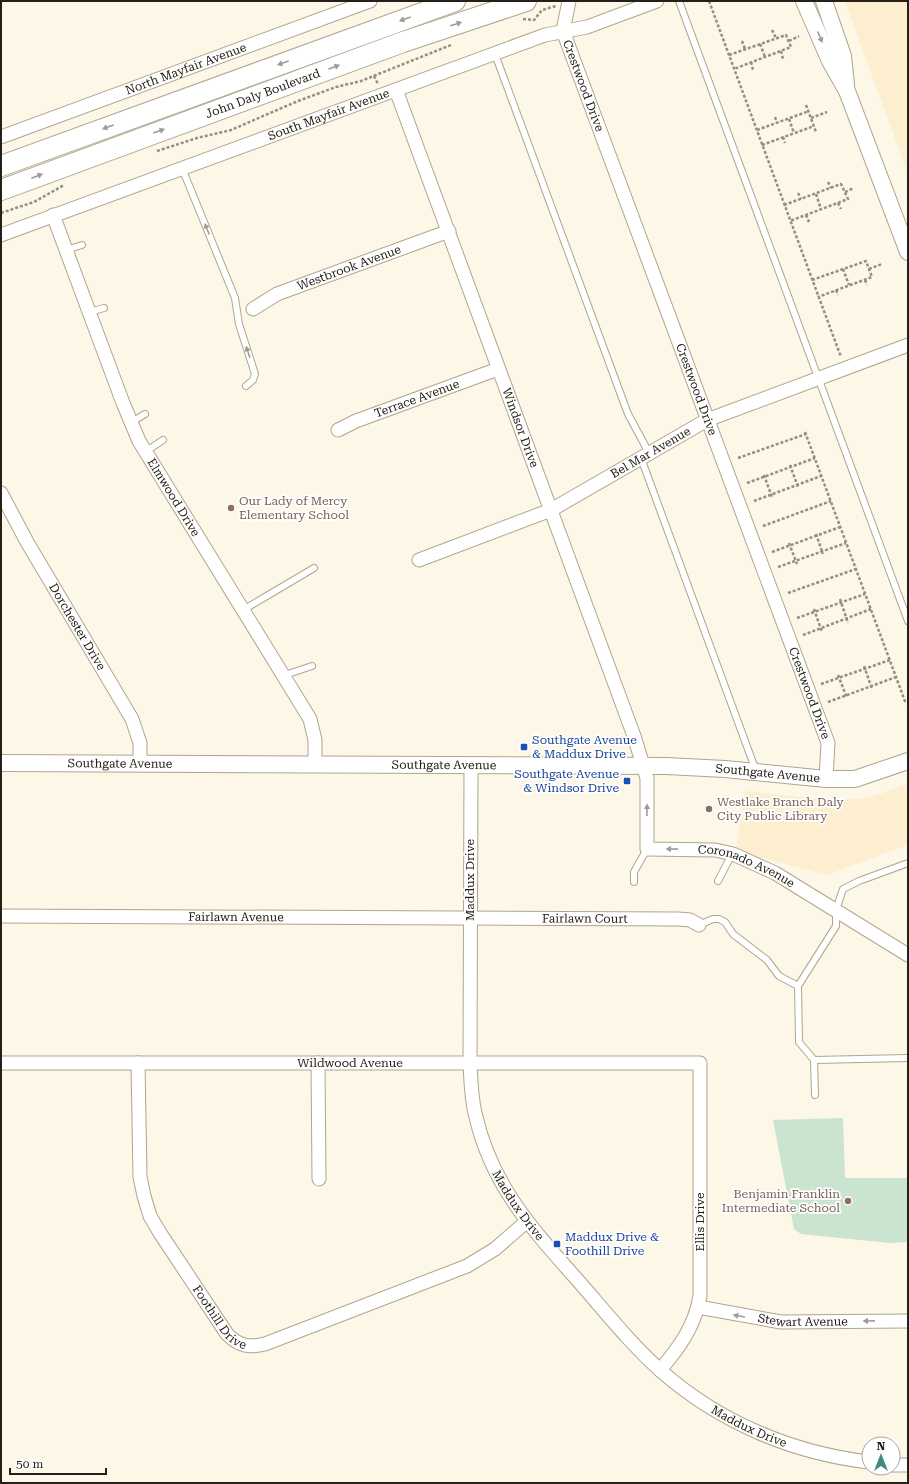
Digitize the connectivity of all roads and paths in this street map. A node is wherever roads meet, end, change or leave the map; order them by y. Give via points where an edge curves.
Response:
1 (370, 1) edge
2 (455, 1) edge
3 (657, 1) edge
4 (679, 1) edge
5 (708, 1) edge
6 (804, 1) edge
7 (824, 1) edge
8 (564, 3) edge
9 (522, 10) edge
10 (533, 20) junction
11 (537, 26) dead end
12 (772, 30) dead end
13 (563, 31) junction
14 (798, 36) dead end
15 (776, 38) junction
16 (789, 40) junction
17 (742, 41) dead end
18 (456, 43) dead end
19 (760, 44) junction
20 (745, 49) junction
21 (781, 51) junction
22 (495, 54) junction
23 (729, 55) junction
24 (765, 57) junction
25 (783, 59) dead end
26 (751, 62) junction
27 (734, 69) junction
28 (754, 70) dead end
29 (396, 90) junction
30 (847, 92) junction
31 (806, 105) dead end
32 (809, 111) junction
33 (827, 112) dead end
34 (775, 117) dead end
35 (811, 118) junction
36 (789, 119) junction
37 (778, 122) junction
38 (814, 126) junction
39 (756, 130) junction
40 (816, 132) dead end
41 (794, 133) junction
42 (1, 137) edge
43 (783, 137) junction
44 (785, 143) dead end
45 (762, 145) junction
46 (154, 152) dead end
47 (1, 166) edge
48 (182, 168) junction
49 (828, 182) dead end
50 (66, 184) dead end
51 (831, 188) junction
52 (854, 188) dead end
53 (1, 190) edge
54 (845, 192) junction
55 (798, 193) dead end
56 (816, 194) junction
57 (801, 199) junction
58 (838, 203) junction
59 (784, 205) junction
60 (822, 209) junction
61 (841, 209) dead end
62 (1, 213) edge
63 (53, 215) junction
64 (806, 215) junction
65 (790, 221) junction
66 (809, 222) dead end
67 (449, 231) junction
68 (1, 235) edge
69 (82, 245) dead end
70 (66, 250) junction
71 (908, 252) edge
72 (857, 258) dead end
73 (859, 264) junction
74 (882, 264) dead end
75 (827, 269) dead end
76 (843, 269) junction
77 (869, 269) junction
78 (829, 274) junction
79 (812, 280) junction
80 (864, 280) junction
81 (849, 285) junction
82 (867, 285) dead end
83 (836, 290) junction
84 (838, 295) dead end
85 (818, 297) junction
86 (104, 308) dead end
87 (253, 309) dead end
88 (89, 312) junction
89 (908, 345) edge
90 (841, 357) dead end
91 (498, 370) junction
92 (819, 378) junction
93 (246, 386) dead end
94 (145, 414) dead end
95 (707, 420) junction
96 (130, 422) junction
97 (338, 430) dead end
98 (163, 440) dead end
99 (145, 452) junction
100 (645, 455) junction
101 (738, 458) dead end
102 (814, 458) junction
103 (791, 466) junction
104 (764, 476) junction
105 (821, 476) junction
106 (747, 483) dead end
107 (798, 486) junction
108 (1, 494) edge
109 (771, 496) junction
110 (754, 501) dead end
111 (830, 502) junction
112 (551, 510) junction
113 (763, 526) dead end
114 (840, 527) junction
115 (816, 535) junction
116 (846, 543) junction
117 (790, 544) junction
118 (772, 552) dead end
119 (822, 553) junction
120 (419, 560) dead end
121 (796, 562) junction
122 (778, 567) dead end
123 (314, 568) dead end
124 (856, 569) junction
125 (788, 593) dead end
126 (865, 594) junction
127 (840, 601) junction
128 (871, 609) junction
129 (242, 610) junction
130 (815, 610) junction
131 (797, 618) dead end
132 (846, 618) junction
133 (908, 621) edge
134 (848, 623) dead end
135 (821, 628) junction
136 (822, 632) dead end
137 (803, 635) dead end
138 (890, 660) junction
139 (312, 666) dead end
140 (865, 668) junction
141 (282, 676) junction
142 (839, 677) junction
143 (896, 677) junction
144 (822, 684) dead end
145 (872, 688) junction
146 (847, 697) junction
147 (828, 702) dead end
148 (906, 704) dead end
149 (908, 761) edge
150 (1, 763) edge
151 (140, 763) junction
152 (316, 765) junction
153 (471, 766) junction
154 (642, 766) junction
155 (756, 773) junction
156 (826, 780) junction
157 (646, 849) junction
158 (733, 854) junction
159 (908, 863) edge
160 (718, 881) dead end
161 (634, 882) dead end
162 (836, 910) junction
163 (1, 916) edge
164 (470, 918) junction
165 (699, 925) joint
166 (908, 955) edge
167 (798, 986) junction
168 (908, 1058) edge
169 (814, 1060) junction
170 (1, 1063) edge
171 (138, 1063) junction
172 (318, 1063) junction
173 (470, 1063) junction
174 (700, 1063) joint
175 (815, 1095) dead end
176 (318, 1179) dead end
177 (526, 1222) junction
178 (698, 1307) junction
179 (908, 1320) edge
180 (660, 1370) junction
181 (861, 1461) edge

1 - 42 street, North Mayfair Avenue
2 -> 47 main road, John Daly Boulevard
3 - 13 street, South Mayfair Avenue via 587,27
4 - 92 lane
5 - 23 path
6 -> 30 street via 830,61
7 - 30 street via 843,56
8 - 10 path via 542,10
8 - 13 street, Crestwood Drive
9 - 10 path
53 -> 9 main road, John Daly Boulevard via 403,42
10 - 11 path
12 - 15 path
13 - 22 street, South Mayfair Avenue
13 - 95 street, Crestwood Drive
14 - 16 path
15 - 16 path via 786,34
15 - 19 path
16 - 21 path via 791,47
17 - 20 path
18 - 46 path via 360,81 336,86 231,130
19 - 20 path
19 - 24 path
20 - 23 path
21 - 24 path
21 - 25 path
22 - 29 street, South Mayfair Avenue
22 - 100 lane
23 - 27 path
24 - 26 path
26 - 27 path
26 - 28 path
27 - 39 path
29 - 48 street, South Mayfair Avenue
29 - 67 street, Windsor Drive
30 - 71 street
31 - 32 path
32 - 35 path
32 - 36 path
33 - 35 path
34 - 37 path
35 - 38 path
36 - 37 path
36 - 41 path
37 - 39 path
38 - 40 path
38 - 41 path
39 - 45 path
41 - 43 path
43 - 44 path
43 - 45 path
45 - 59 path
48 - 63 street, South Mayfair Avenue
93 -> 48 lane via 255,374 239,324 235,298
49 - 51 path
50 - 62 path via 34,202
51 - 54 path via 841,184
51 - 56 path
52 - 54 path
54 - 58 path via 848,199
55 - 57 path
56 - 57 path
56 - 60 path
57 - 59 path
58 - 60 path
58 - 61 path
59 - 65 path
60 - 64 path
63 - 68 street, South Mayfair Avenue
63 - 70 street, Elmwood Drive
64 - 65 path
64 - 66 path
65 - 79 path
67 - 87 street, Westbrook Avenue via 277,294
67 - 91 street, Windsor Drive
69 - 70 lane
70 - 88 street, Elmwood Drive
72 - 73 path
73 - 76 path
73 - 77 path via 866,261
74 - 77 path
75 - 78 path
76 - 78 path
76 - 81 path
77 - 80 path via 872,277
78 - 79 path
79 - 85 path
80 - 81 path
80 - 82 path
81 - 83 path
83 - 84 path
83 - 85 path
85 - 90 path
86 - 88 lane
88 - 96 street, Elmwood Drive
89 - 92 street, Bel Mar Avenue
91 - 97 street, Terrace Avenue via 356,421
91 - 112 street, Windsor Drive
92 - 95 street, Bel Mar Avenue
92 - 133 lane
94 - 96 lane
95 - 100 street, Bel Mar Avenue
95 - 156 street, Crestwood Drive via 828,743
96 - 99 street, Elmwood Drive
98 - 99 lane
99 - 129 street, Elmwood Drive
100 - 112 street, Bel Mar Avenue
100 - 155 lane
101 - 102 path via 805,433
102 - 103 path
102 - 105 path
103 - 104 path
103 - 107 path
104 - 106 path
104 - 109 path
105 - 107 path
105 - 111 path
107 - 109 path
108 - 151 street, Dorchester Drive via 132,719 140,743
109 - 110 path
111 - 113 path
111 - 114 path
112 - 120 street, Bel Mar Avenue
112 - 154 street, Windsor Drive via 634,736
114 - 115 path
114 - 116 path
115 - 117 path
115 - 119 path
116 - 119 path
116 - 124 path
117 - 118 path
117 - 121 path
119 - 121 path
121 - 122 path
123 - 129 lane
124 - 125 path
124 - 126 path
126 - 127 path
126 - 128 path
127 - 130 path
127 - 132 path
128 - 132 path
128 - 138 path
129 - 141 street, Elmwood Drive
130 - 131 path
130 - 135 path
132 - 134 path
132 - 135 path
135 - 136 path
135 - 137 path
138 - 140 path
138 - 143 path
139 - 141 lane
140 - 142 path
140 - 145 path
141 - 152 street, Elmwood Drive via 310,719 315,740
142 - 144 path
142 - 146 path
143 - 145 path
143 - 148 path
145 - 146 path
146 - 147 path
149 - 156 street, Southgate Avenue via 855,780
150 - 151 street, Southgate Avenue
151 - 152 street, Southgate Avenue
152 - 153 street, Southgate Avenue
153 - 154 street, Southgate Avenue
153 - 164 street, Maddux Drive
154 - 155 street, Southgate Avenue via 695,767
157 -> 154 street via 647,778
155 - 156 street, Southgate Avenue
158 -> 157 street, Coronado Avenue via 715,850
157 - 161 lane via 634,872
158 - 160 lane
158 - 162 street, Coronado Avenue via 775,873
159 - 162 lane via 843,889
162 - 166 street, Coronado Avenue
162 - 167 lane via 836,926
163 - 164 street, Fairlawn Avenue
164 - 165 street, Fairlawn Court via 678,919 690,920
164 - 173 street, Maddux Drive
165 - 167 lane via 713,919 725,922 733,934 767,960 779,976
167 - 169 lane via 799,1042
168 - 169 lane
169 - 175 lane
170 - 171 street, Wildwood Avenue
171 - 172 street, Wildwood Avenue
171 - 177 street, Foothill Drive via 140,1177 150,1216 227,1334 244,1346 266,1344 467,1266 495,1249
172 - 173 street, Wildwood Avenue
172 - 176 street
173 - 174 street, Wildwood Avenue
173 - 177 street, Maddux Drive via 475,1116 481,1139 500,1182
174 - 178 street, Ellis Drive
177 - 180 street, Maddux Drive via 629,1340
179 -> 178 street, Stewart Avenue via 781,1322
178 - 180 street, Ellis Drive via 684,1339
180 - 181 street, Maddux Drive via 720,1414 763,1435 824,1455

